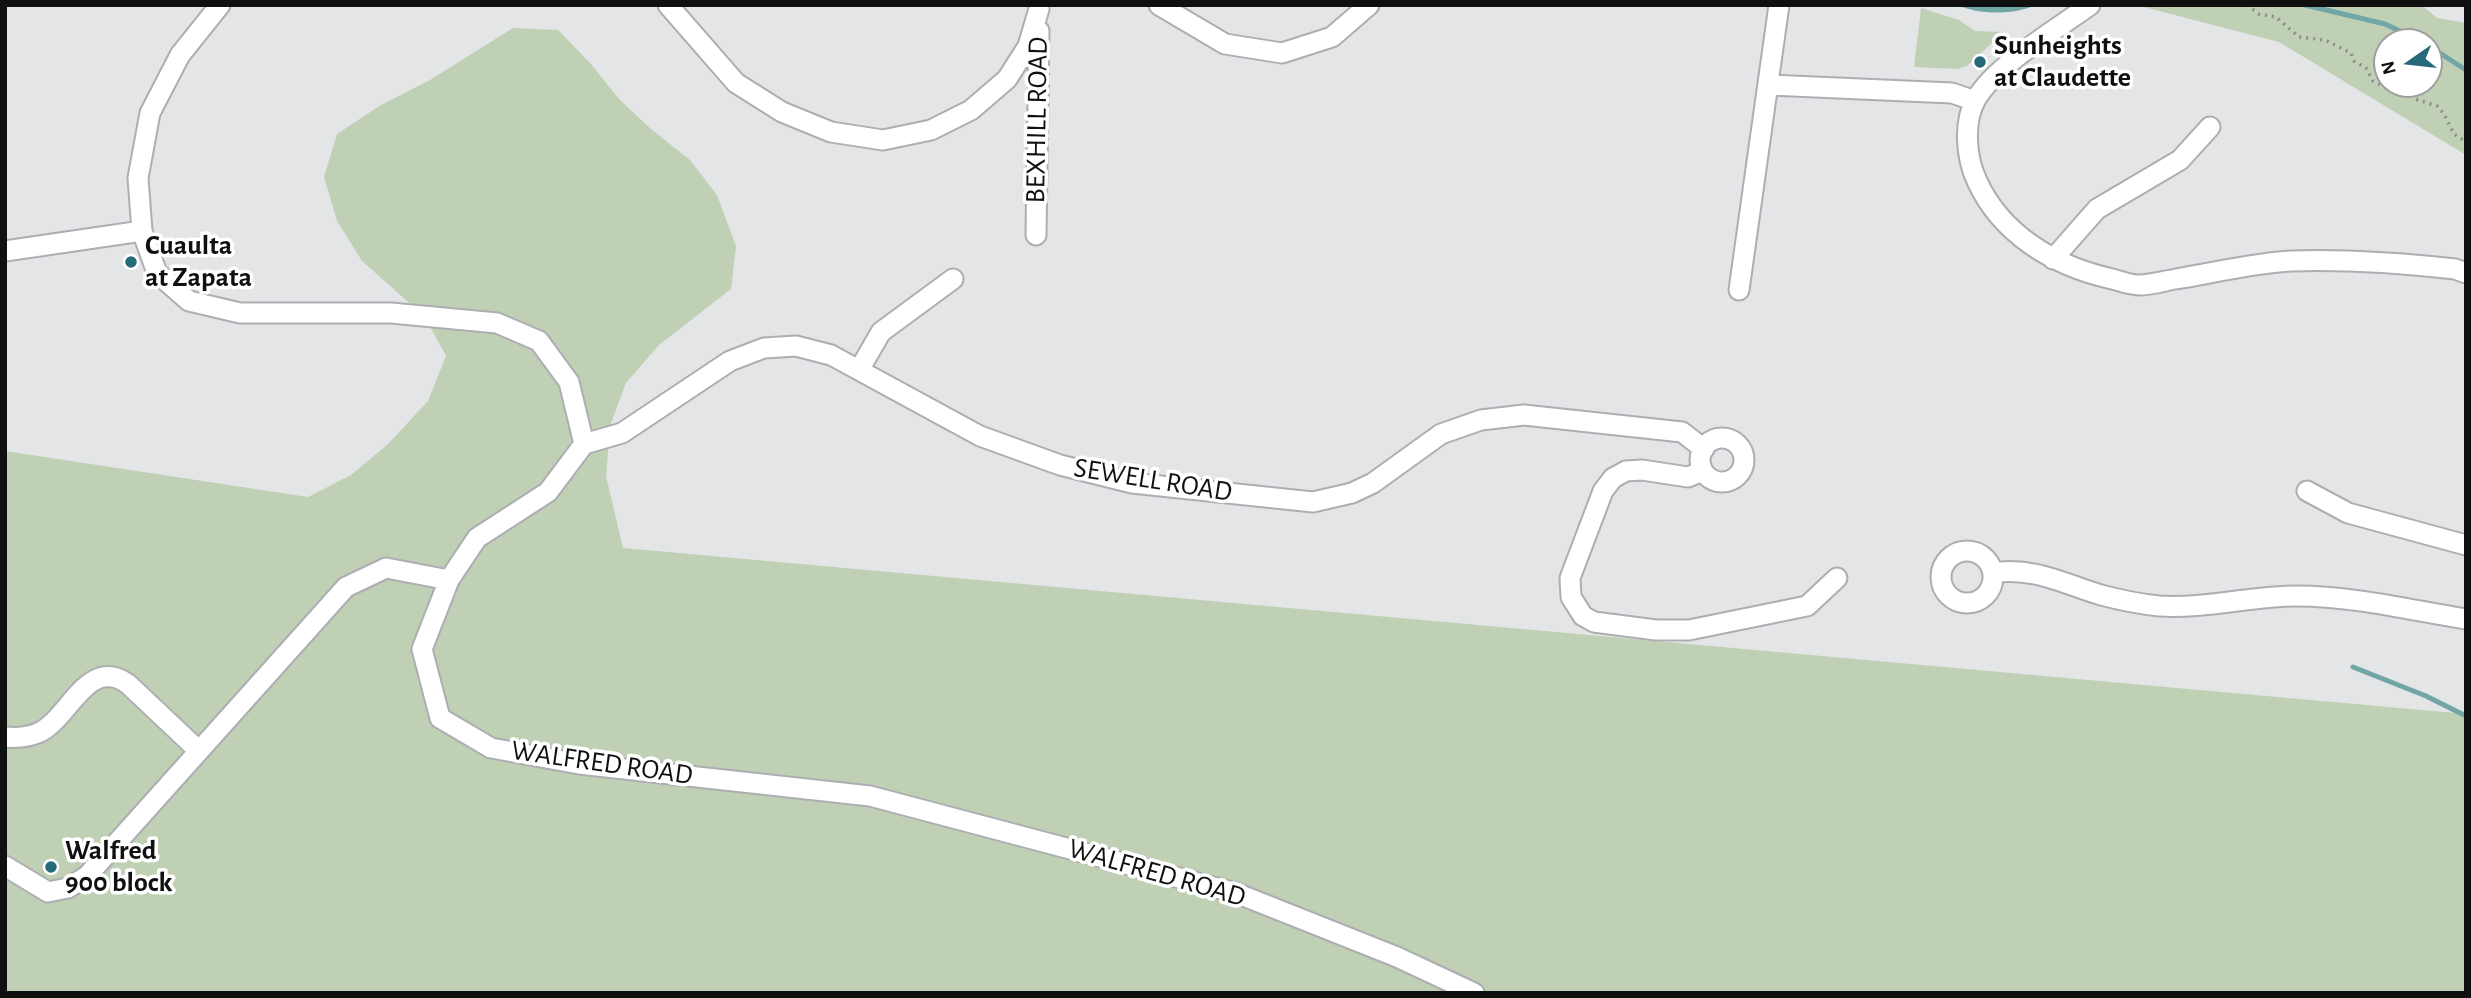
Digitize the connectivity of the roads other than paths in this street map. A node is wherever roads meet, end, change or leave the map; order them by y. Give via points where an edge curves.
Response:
1 (220, 5) edge
2 (668, 5) edge
3 (1159, 5) edge
4 (1369, 5) edge
5 (1779, 5) edge
6 (2090, 5) edge
7 (1039, 7) edge
8 (1769, 85) junction
9 (1975, 101) junction
10 (2210, 127) dead end
11 (142, 231) junction
12 (1036, 235) dead end
13 (5, 251) edge
14 (2053, 258) junction
15 (2466, 273) edge
16 (953, 279) dead end
17 (1739, 290) dead end
18 (859, 370) junction
19 (584, 444) junction
20 (1704, 449) junction
21 (1703, 471) junction
22 (2307, 491) dead end
23 (2466, 545) edge
24 (1993, 573) dead end
25 (1837, 578) dead end
26 (449, 580) junction
27 (2466, 619) edge
28 (5, 737) edge
29 (199, 751) junction
30 (5, 866) edge
31 (1474, 993) edge

1 - 11 street via 180,55 150,113 138,178
2 - 7 street via 736,83 782,112 831,132 883,140 931,130 971,110 1007,79 1028,46
3 - 4 street via 1225,44 1282,52 1332,37
5 - 8 street
6 - 9 street via 1993,78
7 - 12 street, BEXHILL ROAD
8 - 9 street via 1952,93
8 - 17 street
9 - 14 street via 1968,151 1983,195 2010,229
10 - 14 street via 2180,160 2097,209
11 - 13 street
11 - 19 street via 157,273 189,301 240,313 391,313 497,323 539,341 569,382
14 - 15 street via 2091,274 2139,285 2288,261 2378,261
16 - 18 street via 881,332
18 - 19 street, SEWELL ROAD via 831,355 796,346 764,348 730,361 622,433
18 - 20 street, SEWELL ROAD via 980,436 1060,465 1132,483 1313,502 1373,483 1441,434 1503,416 1682,432
19 - 26 street, WALFRED ROAD via 548,492 477,538
20 - 21 street
20 - 21 street via 1725,438 1739,446 1745,461 1731,480 1715,481
21 - 25 street via 1688,477 1626,471 1613,478 1603,491 1570,578 1571,597 1583,616 1594,622 1689,630 1807,606
22 - 23 street via 2348,513
24 - 27 street via 2032,572 2158,606 2326,596
26 - 29 street via 386,568 346,587
26 - 31 street, WALFRED ROAD via 422,649 440,718 491,748 579,764 870,796 1236,893
28 - 29 street via 38,733 89,684 108,676 128,684
29 - 30 street via 87,876 68,888 48,892

